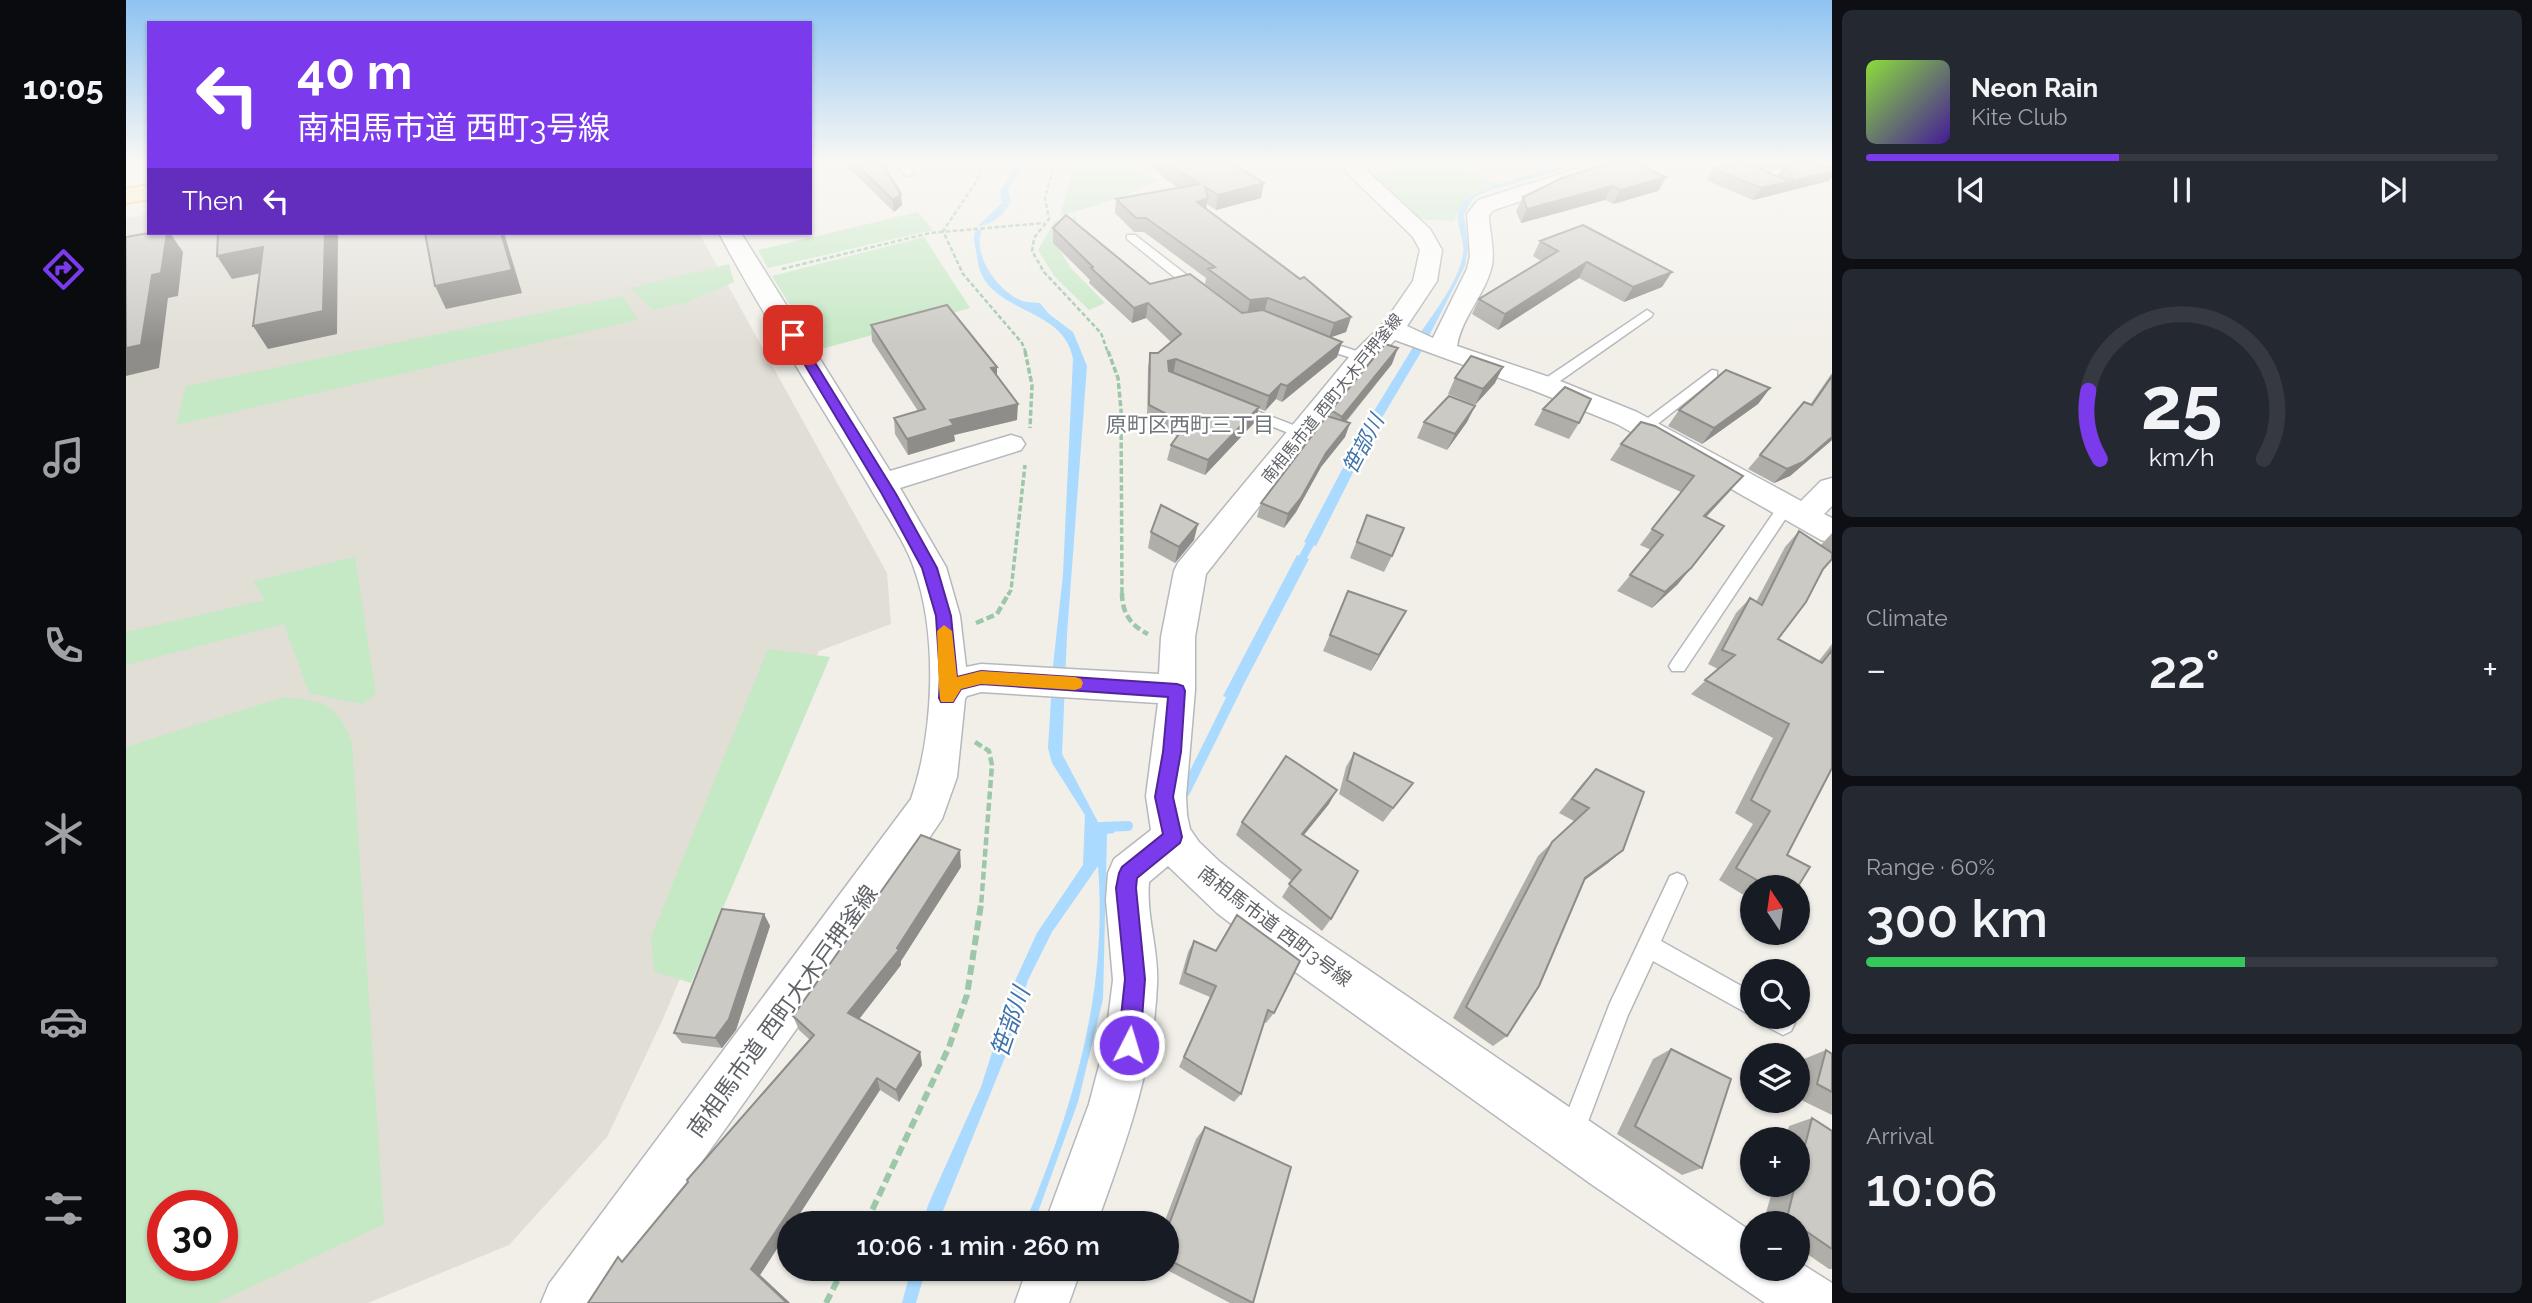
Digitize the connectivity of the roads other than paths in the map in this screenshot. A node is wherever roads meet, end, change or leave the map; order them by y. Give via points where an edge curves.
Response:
1 (1413, 224) edge
2 (1479, 224) edge
3 (731, 235) edge
4 (1131, 237) dead end
5 (1207, 296) edge
6 (1647, 314) dead end
7 (1400, 332) junction
8 (1300, 336) edge
9 (1439, 347) junction
10 (1364, 358) junction
11 (1712, 374) dead end
12 (1545, 385) junction
13 (1224, 402) edge
14 (1645, 427) junction
15 (1301, 433) junction
16 (1020, 441) road end
17 (882, 482) junction
18 (1832, 488) edge
19 (1795, 511) junction
20 (1832, 532) edge
21 (1678, 666) dead end
22 (1177, 691) junction
23 (946, 714) junction
24 (1173, 837) junction
25 (1677, 883) dead end
26 (1648, 946) junction
27 (1740, 998) edge
28 (1570, 1138) junction
29 (1075, 1211) edge
30 (1740, 1255) edge
31 (1050, 1281) edge
32 (1779, 1281) edge
33 (568, 1303) edge
34 (1042, 1303) edge
35 (1813, 1303) edge

1 - 7 street, 南相馬市道 西町大木戸押釜線 via 1431,250 1424,281
2 - 9 street via 1479,268
3 - 17 street
4 - 5 lane
6 - 12 lane
7 - 9 street
7 - 10 street, 南相馬市道 西町大木戸押釜線
8 - 10 lane
9 - 12 street
10 - 15 street, 南相馬市道 西町大木戸押釜線
11 - 14 lane
12 - 14 street
13 - 15 lane
14 - 19 street
15 - 22 street, 南相馬市道 西町大木戸押釜線 via 1190,570 1178,640
16 - 17 street
17 - 23 street via 929,568 943,616
18 - 19 street
19 - 20 street
19 - 21 lane
22 - 23 street via 968,680 955,684
22 - 24 street, 南相馬市道 西町3号線 via 1164,797
23 - 33 street, 南相馬市道 西町大木戸押釜線 via 938,777 928,807
24 - 28 street, 南相馬市道 西町3号線 via 1210,882
24 - 29 street via 1129,873 1126,888 1135,979 1129,1045 1112,1111
25 - 26 lane
26 - 27 lane
26 - 28 lane
28 - 30 street, 南相馬市道 西町3号線
31 - 34 street
32 - 35 street

